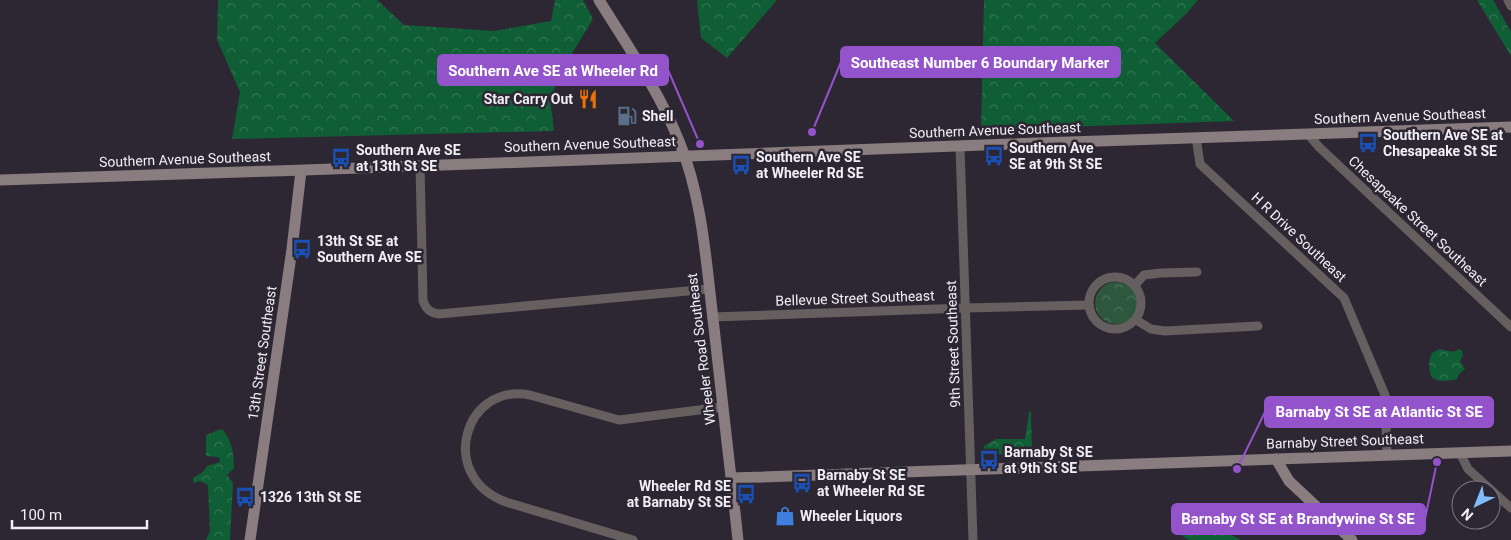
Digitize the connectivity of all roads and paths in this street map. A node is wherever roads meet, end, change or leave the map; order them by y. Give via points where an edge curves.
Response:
1 (599, 0) edge
2 (1508, 0) edge
3 (1511, 6) edge
4 (1511, 127) edge
5 (1308, 134) junction
6 (1196, 137) junction
7 (960, 147) junction
8 (684, 156) junction
9 (420, 166) junction
10 (302, 171) junction
11 (0, 180) edge
12 (1197, 272) dead end
13 (1134, 285) junction
14 (709, 289) junction
15 (1089, 305) junction
16 (965, 308) junction
17 (712, 317) junction
18 (1136, 320) junction
19 (1258, 326) dead end
20 (1511, 327) edge
21 (723, 408) junction
22 (1511, 451) edge
23 (1460, 453) junction
24 (1387, 455) junction
25 (1276, 459) junction
26 (970, 469) junction
27 (732, 478) junction
28 (1511, 508) edge
29 (250, 540) edge
30 (633, 540) edge
31 (738, 540) edge
32 (973, 540) edge
33 (1352, 540) edge

1 - 8 main road, Wheeler Road Southeast via 652,86
2 - 3 street
4 - 5 main road, Southern Avenue Southeast
5 - 6 main road, Southern Avenue Southeast
5 - 20 street, Chesapeake Street Southeast
6 - 7 main road, Southern Avenue Southeast
6 - 24 street, H R Drive Southeast via 1200,164 1344,298 1385,395
7 - 8 main road, Southern Avenue Southeast
7 - 16 street, 9th Street Southeast
8 - 9 main road, Southern Avenue Southeast
8 - 14 main road, Wheeler Road Southeast via 698,208
9 - 10 main road, Southern Avenue Southeast
9 - 14 street via 423,301 431,312
10 - 11 main road, Southern Avenue Southeast
10 - 29 main road, 13th Street Southeast
12 - 13 street via 1144,275
13 - 15 street via 1122,278 1106,279 1093,289
13 - 18 street via 1142,302
14 - 17 main road, Wheeler Road Southeast
15 - 16 street, Bellevue Street Southeast
15 - 18 street via 1094,319 1108,329 1124,328
16 - 17 street, Bellevue Street Southeast
16 - 26 street, 9th Street Southeast
17 - 21 main road, Wheeler Road Southeast
18 - 19 street via 1150,329 1165,331
21 - 27 main road, Wheeler Road Southeast
21 - 30 street via 619,420 516,394 492,402 473,419 466,436 466,456 472,476 488,492 506,502
22 - 23 main road, Barnaby Street Southeast
23 - 24 main road, Barnaby Street Southeast
23 - 28 street via 1468,469
24 - 25 main road, Barnaby Street Southeast
25 - 26 main road, Barnaby Street Southeast
25 - 33 main road via 1289,481
26 - 27 main road, Barnaby Street Southeast
26 - 32 street, 9th Street Southeast
27 - 31 main road, Wheeler Road Southeast

